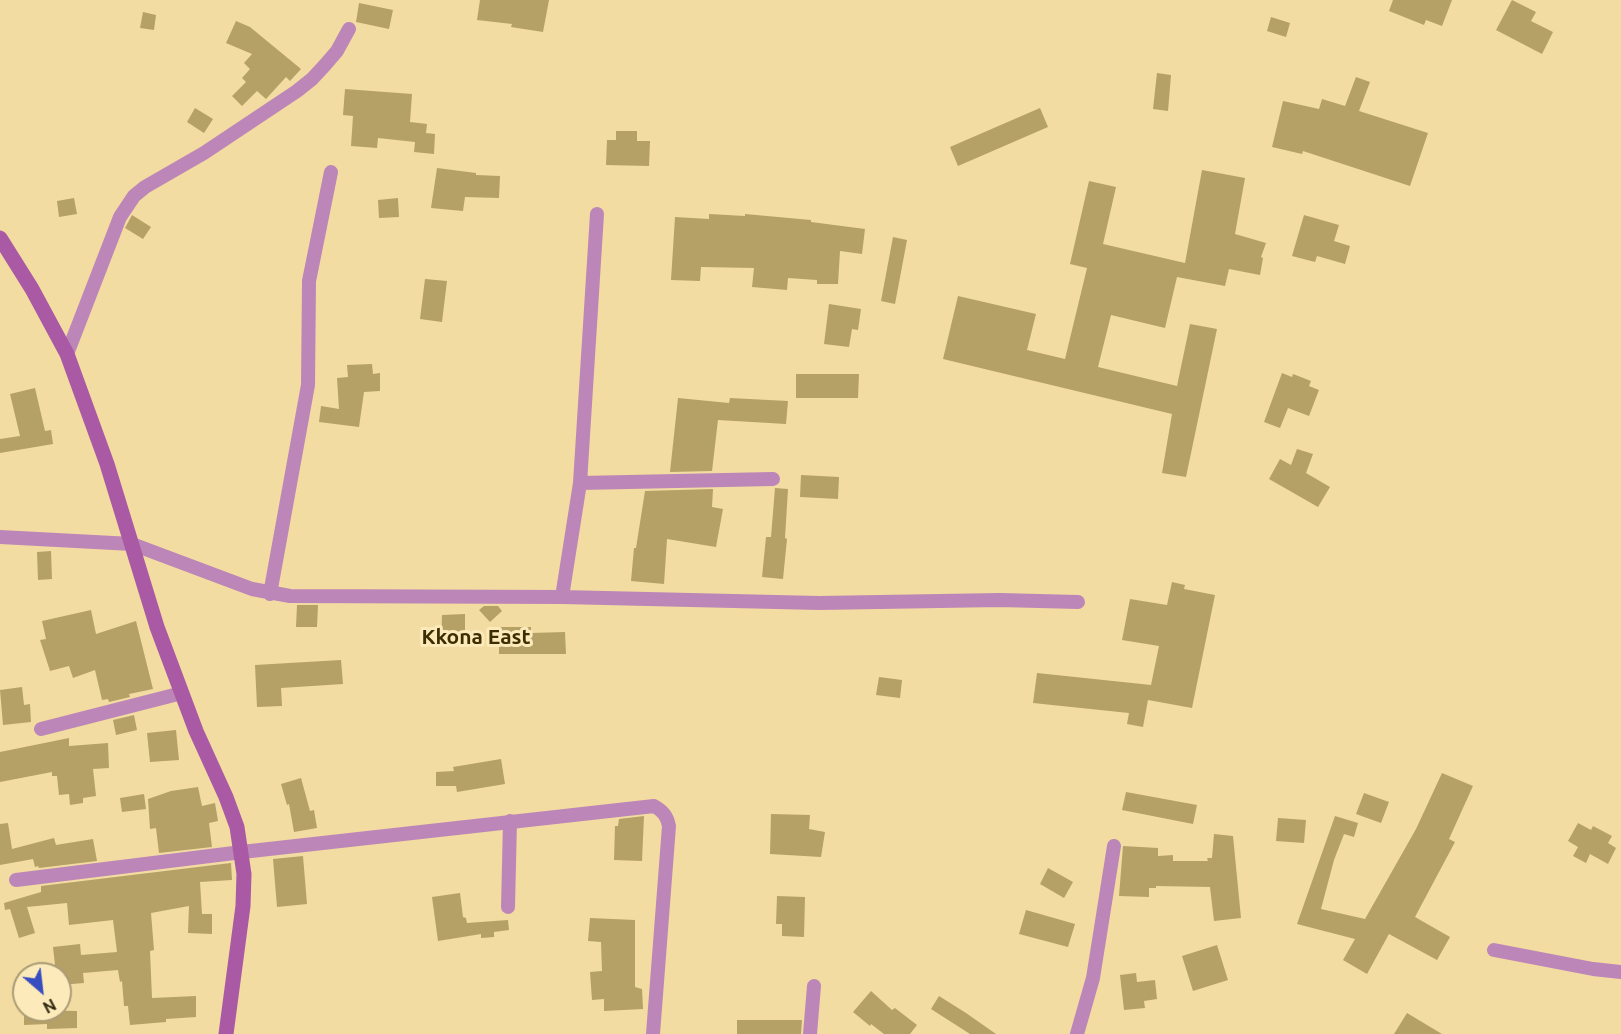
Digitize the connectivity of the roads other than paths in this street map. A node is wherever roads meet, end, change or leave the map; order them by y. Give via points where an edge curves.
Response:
1 (349, 29) dead end
2 (331, 172) dead end
3 (597, 214) dead end
4 (0, 238) edge
5 (67, 354) junction
6 (772, 479) dead end
7 (580, 483) junction
8 (0, 537) edge
9 (132, 544) junction
10 (270, 594) junction
11 (562, 597) junction
12 (1078, 602) dead end
13 (182, 693) junction
14 (41, 729) dead end
15 (510, 821) junction
16 (1114, 846) dead end
17 (242, 852) junction
18 (16, 880) dead end
19 (508, 907) dead end
20 (1494, 950) dead end
21 (1621, 972) edge
22 (813, 986) dead end
23 (226, 1034) edge
24 (653, 1034) edge
25 (810, 1034) edge
26 (1077, 1034) edge

1 - 5 street via 326,65 297,91 134,196 120,217
2 - 10 street via 309,281 308,385
3 - 7 street
4 - 5 street
5 - 9 street
6 - 7 street
7 - 11 street
8 - 9 street
9 - 10 street
9 - 13 street
10 - 11 street
11 - 12 street via 819,603
13 - 14 street
13 - 17 street via 226,797
15 - 17 street
15 - 19 street
15 - 24 street via 645,806 662,810 669,826
16 - 26 street via 1093,978
17 - 18 street
17 - 23 street via 243,906
20 - 21 street
22 - 25 street

